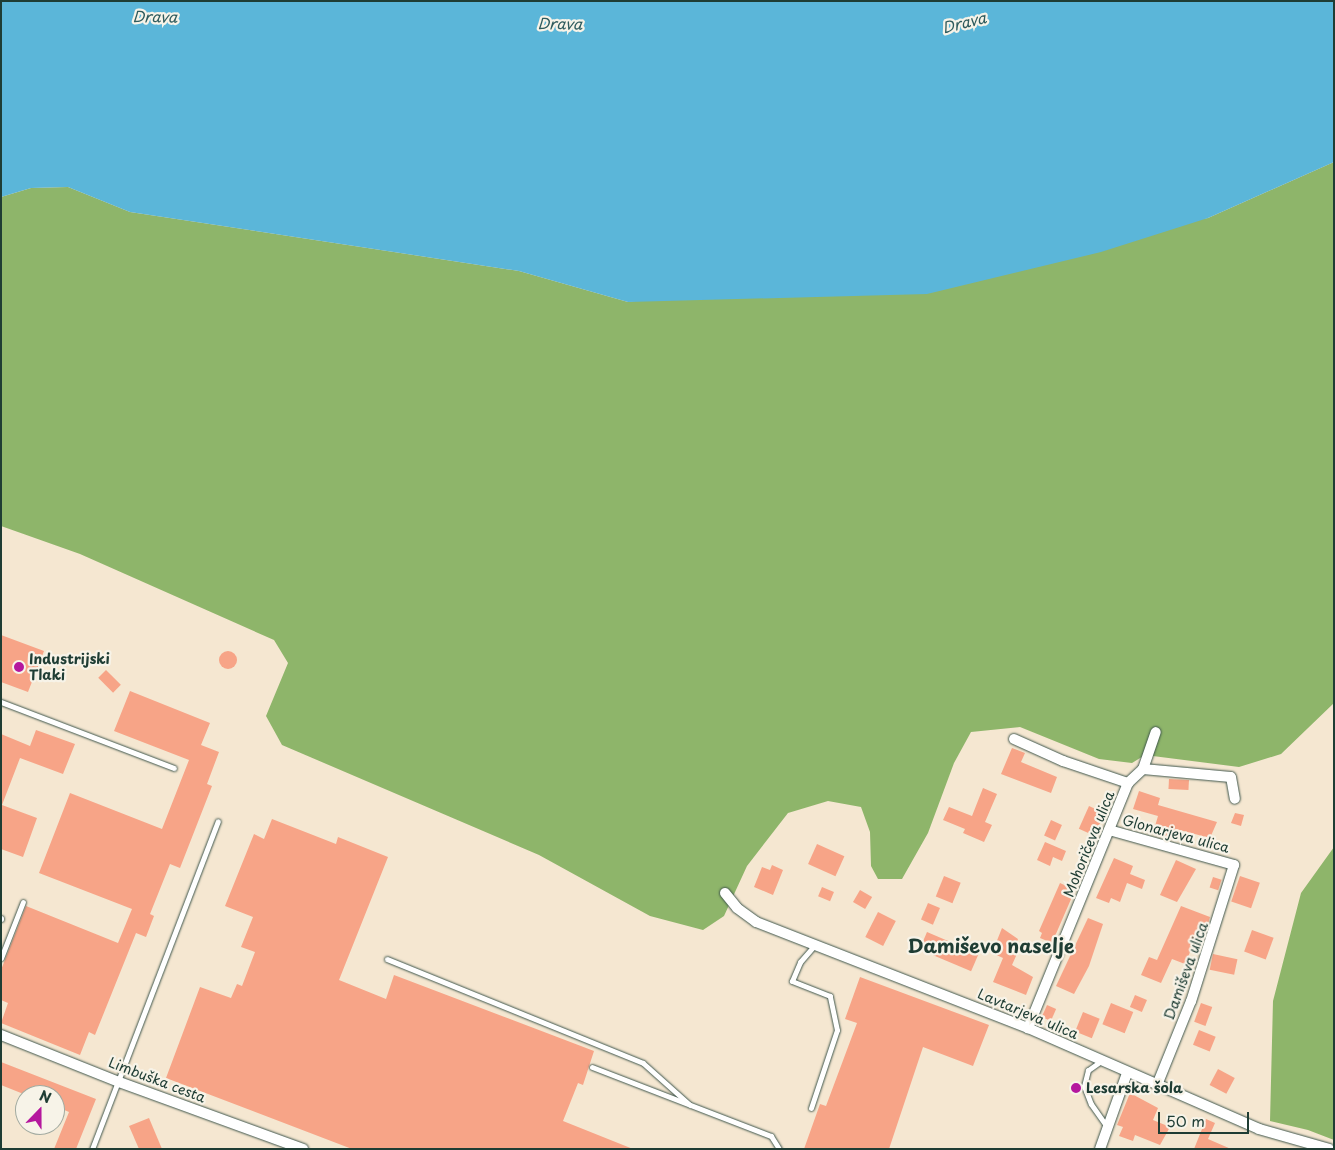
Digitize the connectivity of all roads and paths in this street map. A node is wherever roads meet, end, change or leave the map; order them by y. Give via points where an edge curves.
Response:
1 (1, 702) edge
2 (1156, 732) dead end
3 (1014, 739) dead end
4 (174, 768) dead end
5 (1143, 769) junction
6 (1128, 783) junction
7 (1235, 799) dead end
8 (218, 821) dead end
9 (1109, 830) junction
10 (1234, 865) joint
11 (724, 893) dead end
12 (23, 902) dead end
13 (815, 945) junction
14 (1, 958) edge
15 (387, 960) dead end
16 (1028, 1028) junction
17 (1, 1035) edge
18 (1101, 1061) junction
19 (592, 1067) dead end
20 (1127, 1073) junction
21 (119, 1082) junction
22 (1157, 1085) junction
23 (690, 1105) junction
24 (811, 1108) dead end
25 (1107, 1127) junction
26 (92, 1149) edge
27 (303, 1149) edge
28 (779, 1149) edge
29 (1100, 1149) edge
30 (1329, 1149) edge

1 - 4 lane
2 - 5 street
3 - 6 street, Mohoričeva ulica via 1063,761
5 - 6 street
5 - 7 street via 1231,777
6 - 9 street, Mohoričeva ulica
8 - 21 lane
9 - 10 street, Glonarjeva ulica
9 - 16 street, Mohoričeva ulica
10 - 22 street, Damiševa ulica via 1191,1001
11 - 13 street, Lavtarjeva ulica via 756,922
12 - 14 lane
13 - 16 street, Lavtarjeva ulica
13 - 24 lane via 800,962 792,982 830,996 837,1030
15 - 23 lane via 643,1063
16 - 18 street, Lavtarjeva ulica
17 - 21 street, Limbuška cesta
18 - 20 street, Lavtarjeva ulica
18 - 25 lane via 1088,1070 1084,1086 1091,1104
19 - 23 lane
20 - 22 street, Lavtarjeva ulica
20 - 25 street
21 - 26 lane
21 - 27 street, Limbuška cesta
22 - 30 street, Lavtarjeva ulica via 1259,1129
23 - 28 lane via 771,1136
25 - 29 street

